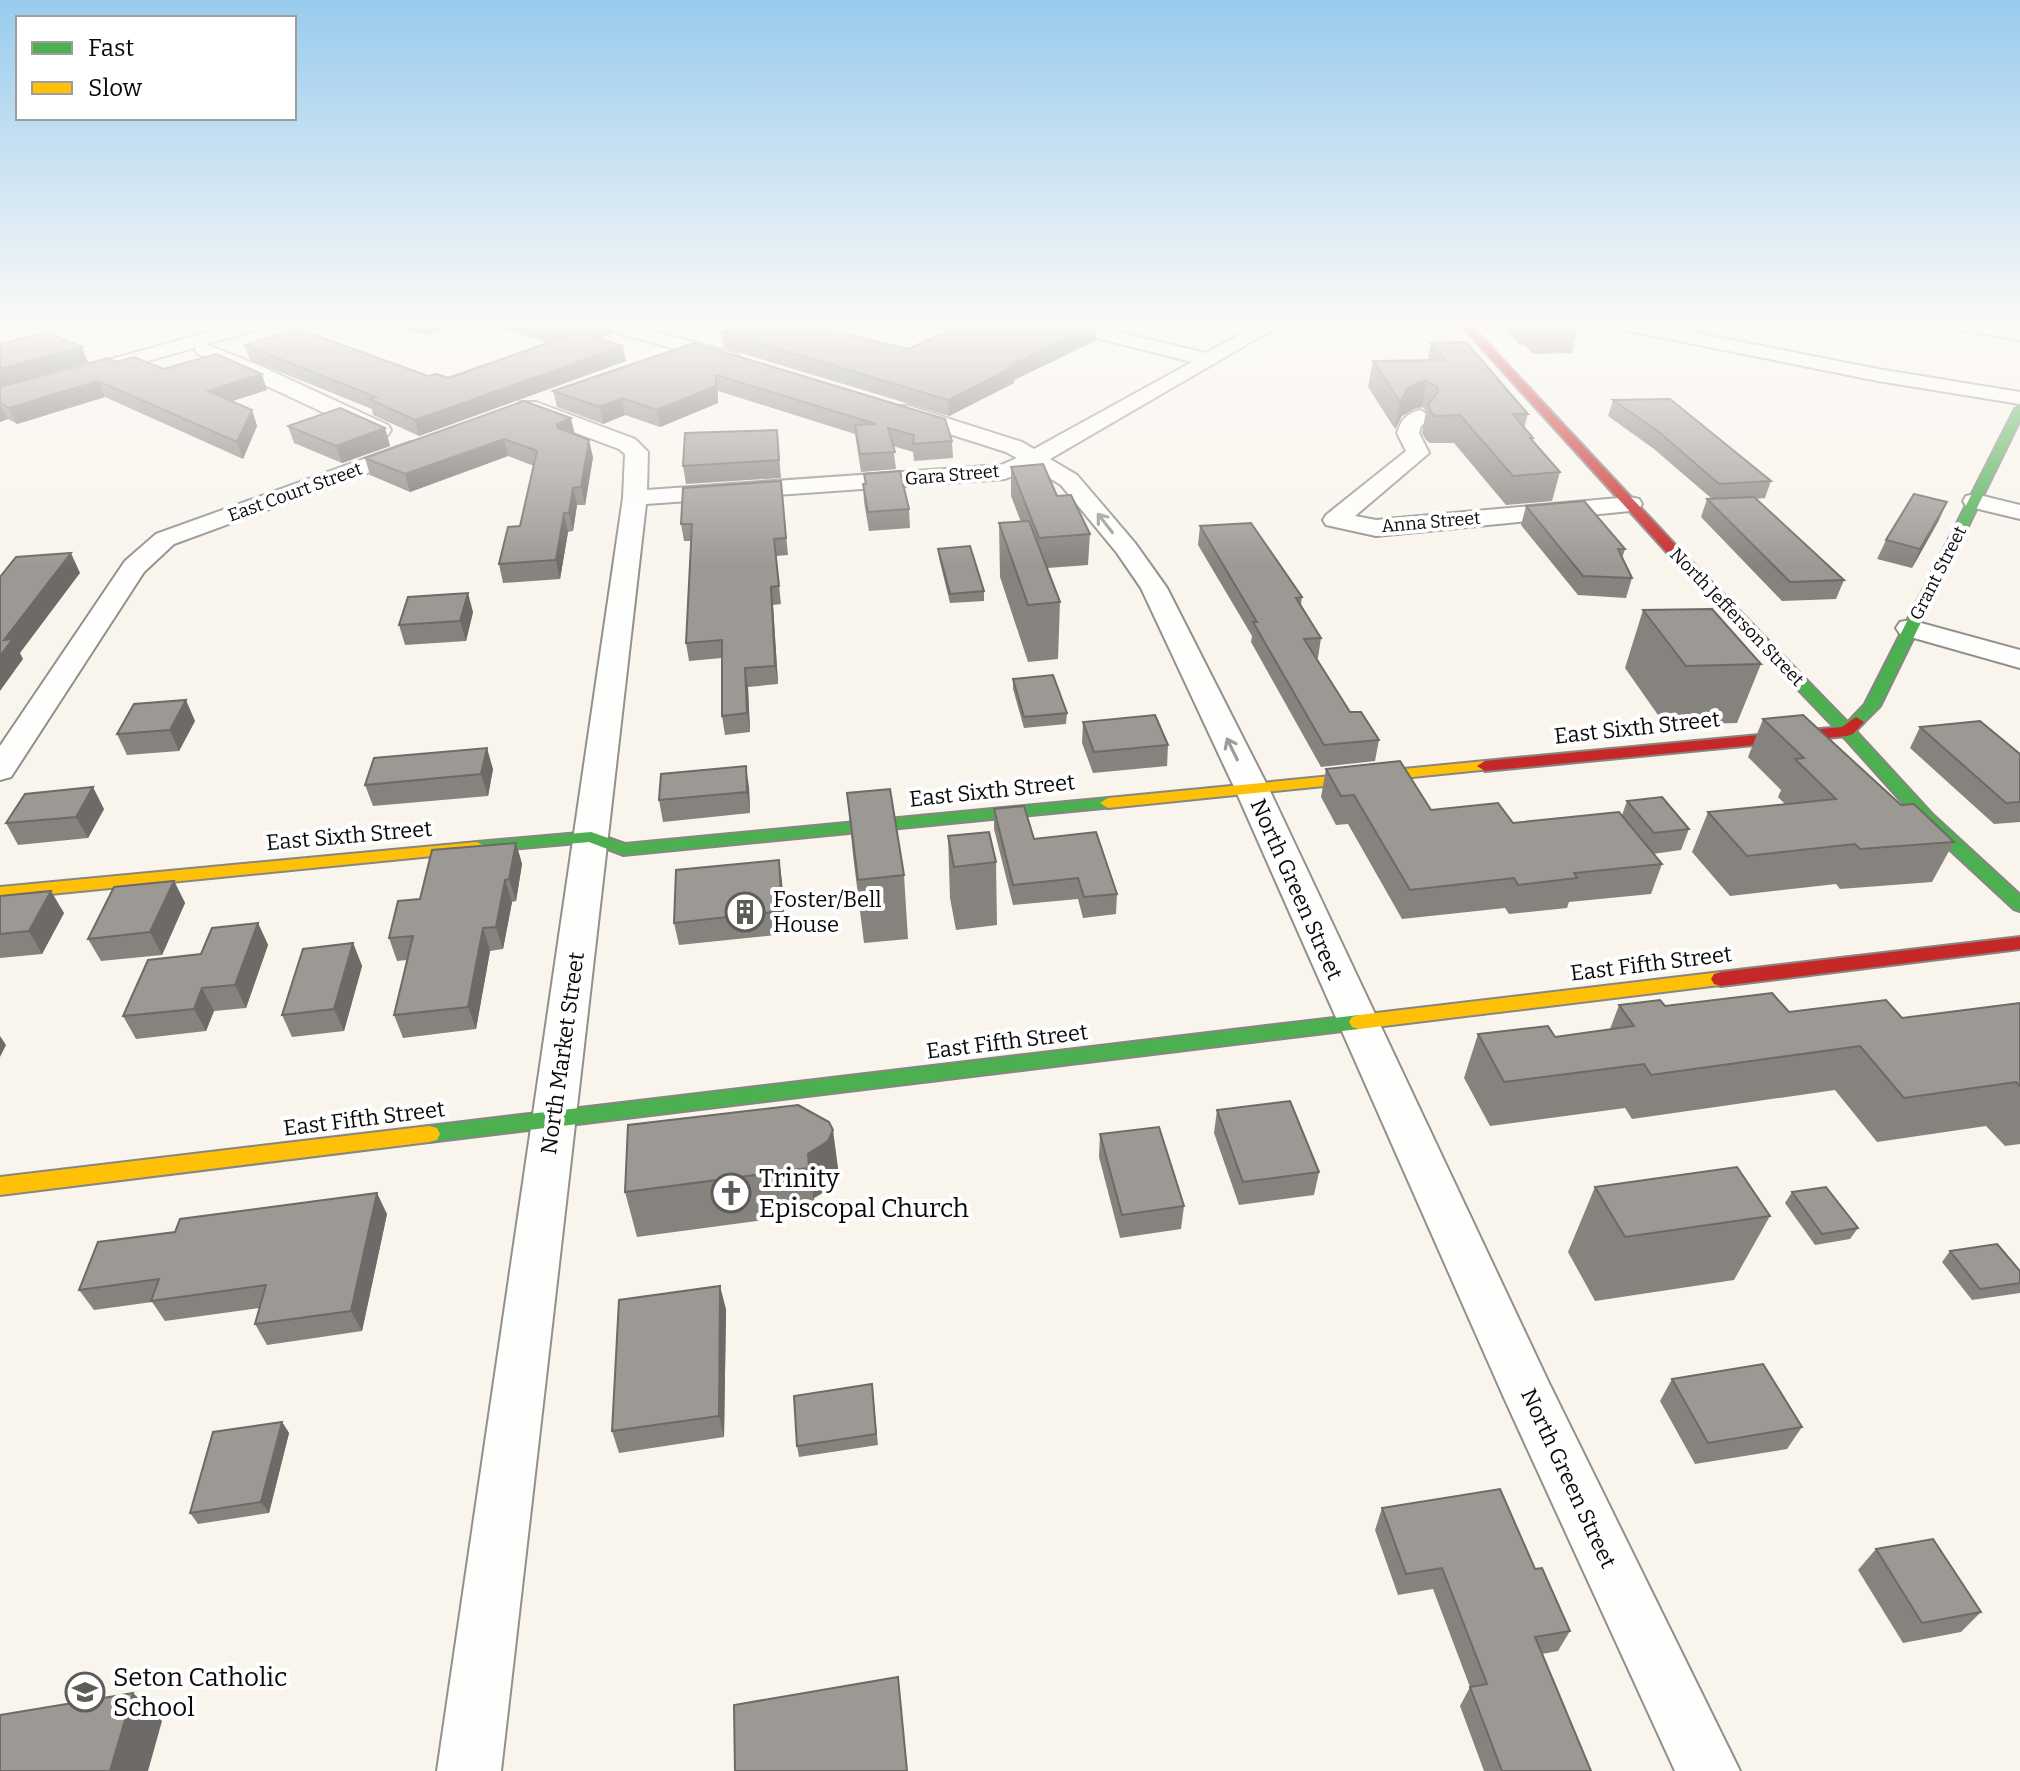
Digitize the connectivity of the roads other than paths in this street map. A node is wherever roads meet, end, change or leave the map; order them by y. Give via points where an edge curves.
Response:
1 (319, 404) edge
2 (1132, 404) edge
3 (1538, 404) edge
4 (532, 405) edge
5 (880, 405) edge
6 (2020, 409) edge
7 (1420, 417) dead end
8 (1034, 459) junction
9 (635, 498) junction
10 (1975, 501) junction
11 (1630, 504) junction
12 (2020, 512) edge
13 (1910, 628) junction
14 (2020, 659) edge
15 (1847, 731) junction
16 (0, 770) edge
17 (1252, 789) junction
18 (591, 837) junction
19 (0, 893) edge
20 (2020, 905) edge
21 (2020, 943) edge
22 (1359, 1023) junction
23 (554, 1119) junction
24 (0, 1186) edge
25 (469, 1771) edge
26 (1708, 1771) edge

1 - 16 street, East Court Street via 425,444 165,539 134,567
2 - 8 street, Gara Street
3 - 11 street, North Jefferson Street
4 - 9 street, North Market Street via 637,452
5 - 8 street, North Green Street via 1014,447
6 - 10 street, Grant Street
7 - 11 street, Anna Street via 1408,433 1418,453 1335,520 1376,528
8 - 9 street, Gara Street via 1005,472
17 -> 8 street, North Green Street via 1154,588 1069,480
9 - 18 street, North Market Street
10 - 12 street
10 - 13 street, Grant Street
11 - 15 street, North Jefferson Street
13 - 14 street
13 - 15 street, Grant Street via 1872,706
15 - 17 street, East Sixth Street
15 - 20 street, North Jefferson Street via 1927,819
17 - 18 street, East Sixth Street via 623,850
17 - 22 street, North Green Street
18 - 19 street, East Sixth Street
18 - 23 street, North Market Street
21 - 22 street, East Fifth Street
22 - 23 street, East Fifth Street
22 - 26 street, North Green Street
23 - 24 street, East Fifth Street
23 - 25 street, North Market Street

